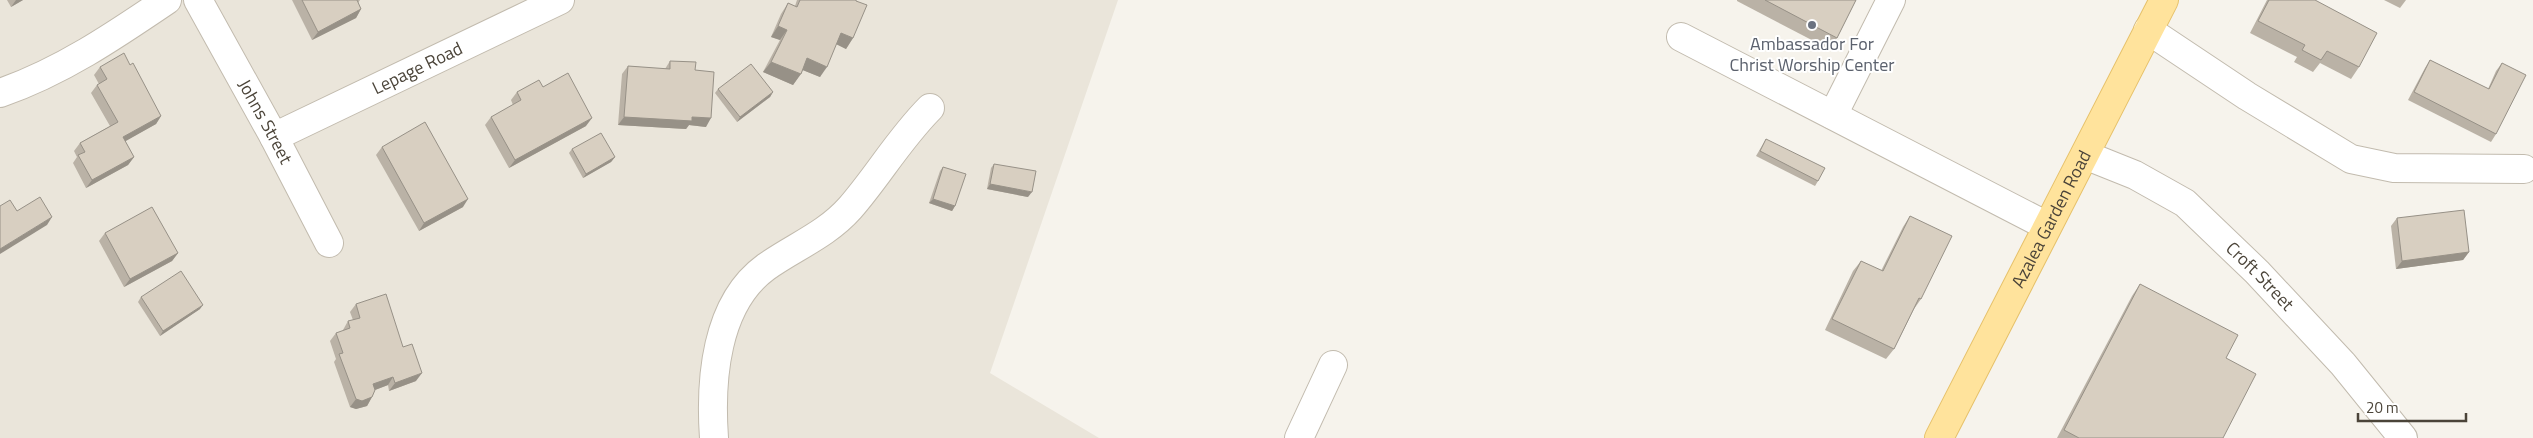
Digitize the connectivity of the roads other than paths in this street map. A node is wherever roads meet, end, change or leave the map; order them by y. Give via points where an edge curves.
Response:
1 (167, 0) edge
2 (198, 0) edge
3 (560, 0) edge
4 (1891, 0) edge
5 (2164, 0) edge
6 (2148, 30) junction
7 (1681, 37) dead end
8 (0, 93) edge
9 (930, 108) dead end
10 (1833, 115) junction
11 (274, 137) junction
12 (2085, 154) junction
13 (2524, 169) dead end
14 (2048, 226) junction
15 (329, 243) dead end
16 (1333, 365) dead end
17 (714, 438) edge
18 (1299, 438) edge
19 (1939, 438) edge
20 (2403, 438) edge

1 - 8 street via 116,35 40,78
2 - 11 street, Johns Street
3 - 11 street, Lepage Road
4 - 10 street
5 - 6 main road, Azalea Garden Road
6 - 12 main road, Azalea Garden Road
6 - 13 street via 2247,96 2351,159 2394,168
7 - 10 street
9 - 17 street via 907,131 849,209 825,231 765,268 742,291 727,319 716,360 712,409
10 - 14 street
11 - 15 street, Johns Street
12 - 14 main road, Azalea Garden Road
12 - 20 street, Croft Street via 2136,175 2185,203 2257,272 2336,357
14 - 19 main road, Azalea Garden Road
16 - 18 street

